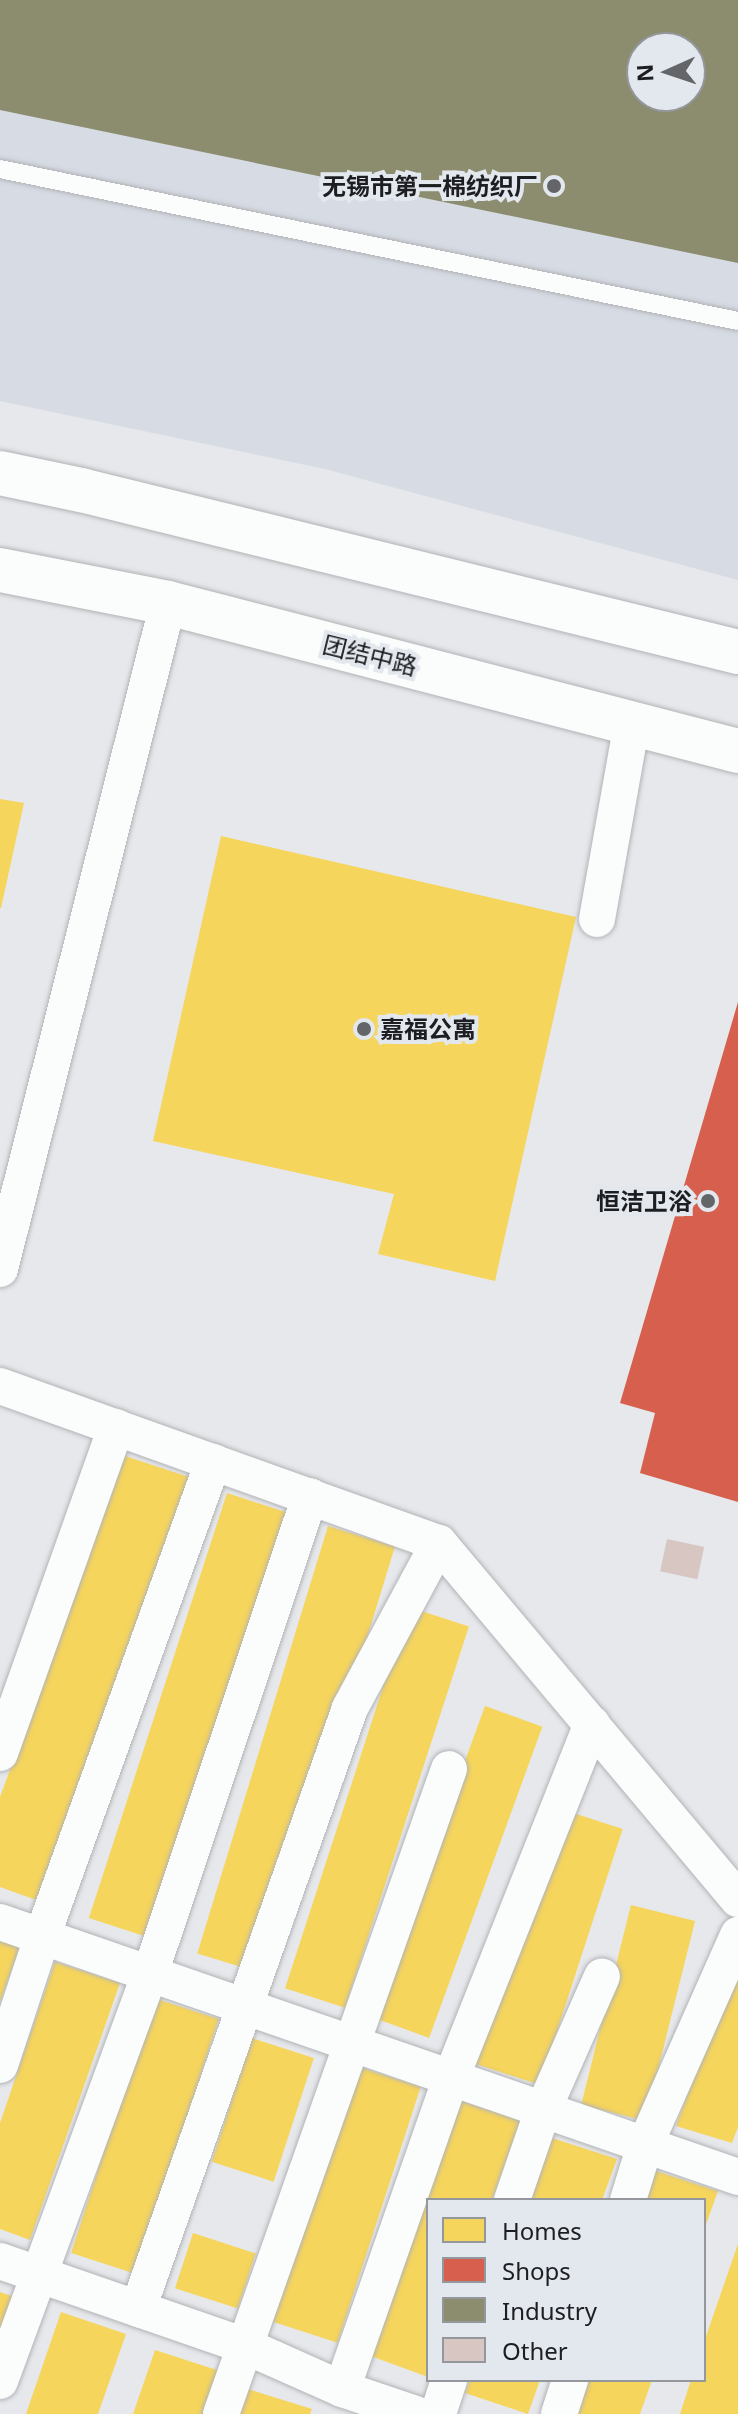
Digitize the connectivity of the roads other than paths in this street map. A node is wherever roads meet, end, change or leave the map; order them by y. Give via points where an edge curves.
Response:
1 (0, 169) edge
2 (738, 321) edge
3 (0, 473) edge
4 (0, 570) edge
5 (168, 603) junction
6 (738, 652) edge
7 (632, 722) junction
8 (738, 751) edge
9 (597, 919) dead end
10 (0, 1269) edge
11 (0, 1386) edge
12 (116, 1427) junction
13 (213, 1462) junction
14 (310, 1496) junction
15 (439, 1543) junction
16 (592, 1724) junction
17 (0, 1753) edge
18 (449, 1769) dead end
19 (738, 1899) edge
20 (0, 1922) edge
21 (738, 1935) edge
22 (42, 1937) junction
23 (150, 1974) junction
24 (602, 1976) dead end
25 (244, 2007) junction
26 (349, 2043) junction
27 (0, 2065) edge
28 (451, 2078) junction
29 (543, 2110) junction
30 (645, 2145) junction
31 (738, 2177) edge
32 (513, 2198) edge
33 (629, 2198) edge
34 (0, 2261) edge
35 (39, 2275) junction
36 (138, 2309) junction
37 (243, 2345) junction
38 (0, 2381) edge
39 (448, 2382) edge
40 (569, 2382) edge
41 (342, 2389) junction
42 (221, 2414) edge
43 (416, 2414) edge
44 (438, 2414) edge
45 (559, 2414) edge

1 - 2 lane
3 - 6 main road
4 - 5 main road, 团结中路
5 - 7 main road, 团结中路
5 - 10 street
7 - 8 main road, 团结中路
7 - 9 street
11 - 12 street
12 - 13 street
12 - 17 street
13 - 14 street
13 - 22 street
14 - 15 street
14 - 23 street
15 - 16 street
15 - 25 street via 350,1708
16 - 19 street
16 - 28 street
18 - 26 street
20 - 22 street
21 - 30 street
22 - 23 street
22 - 27 street
23 - 25 street
23 - 35 street
24 - 29 street
25 - 26 street
25 - 36 street
26 - 28 street
26 - 37 street via 306,2178
28 - 29 street
28 - 41 street
29 - 30 street
29 - 32 street
30 - 31 street
30 - 33 street
34 - 35 street
35 - 36 street
35 - 38 street
36 - 37 street
37 - 41 street
37 - 42 street
39 - 44 street
40 - 45 street
41 - 43 street

